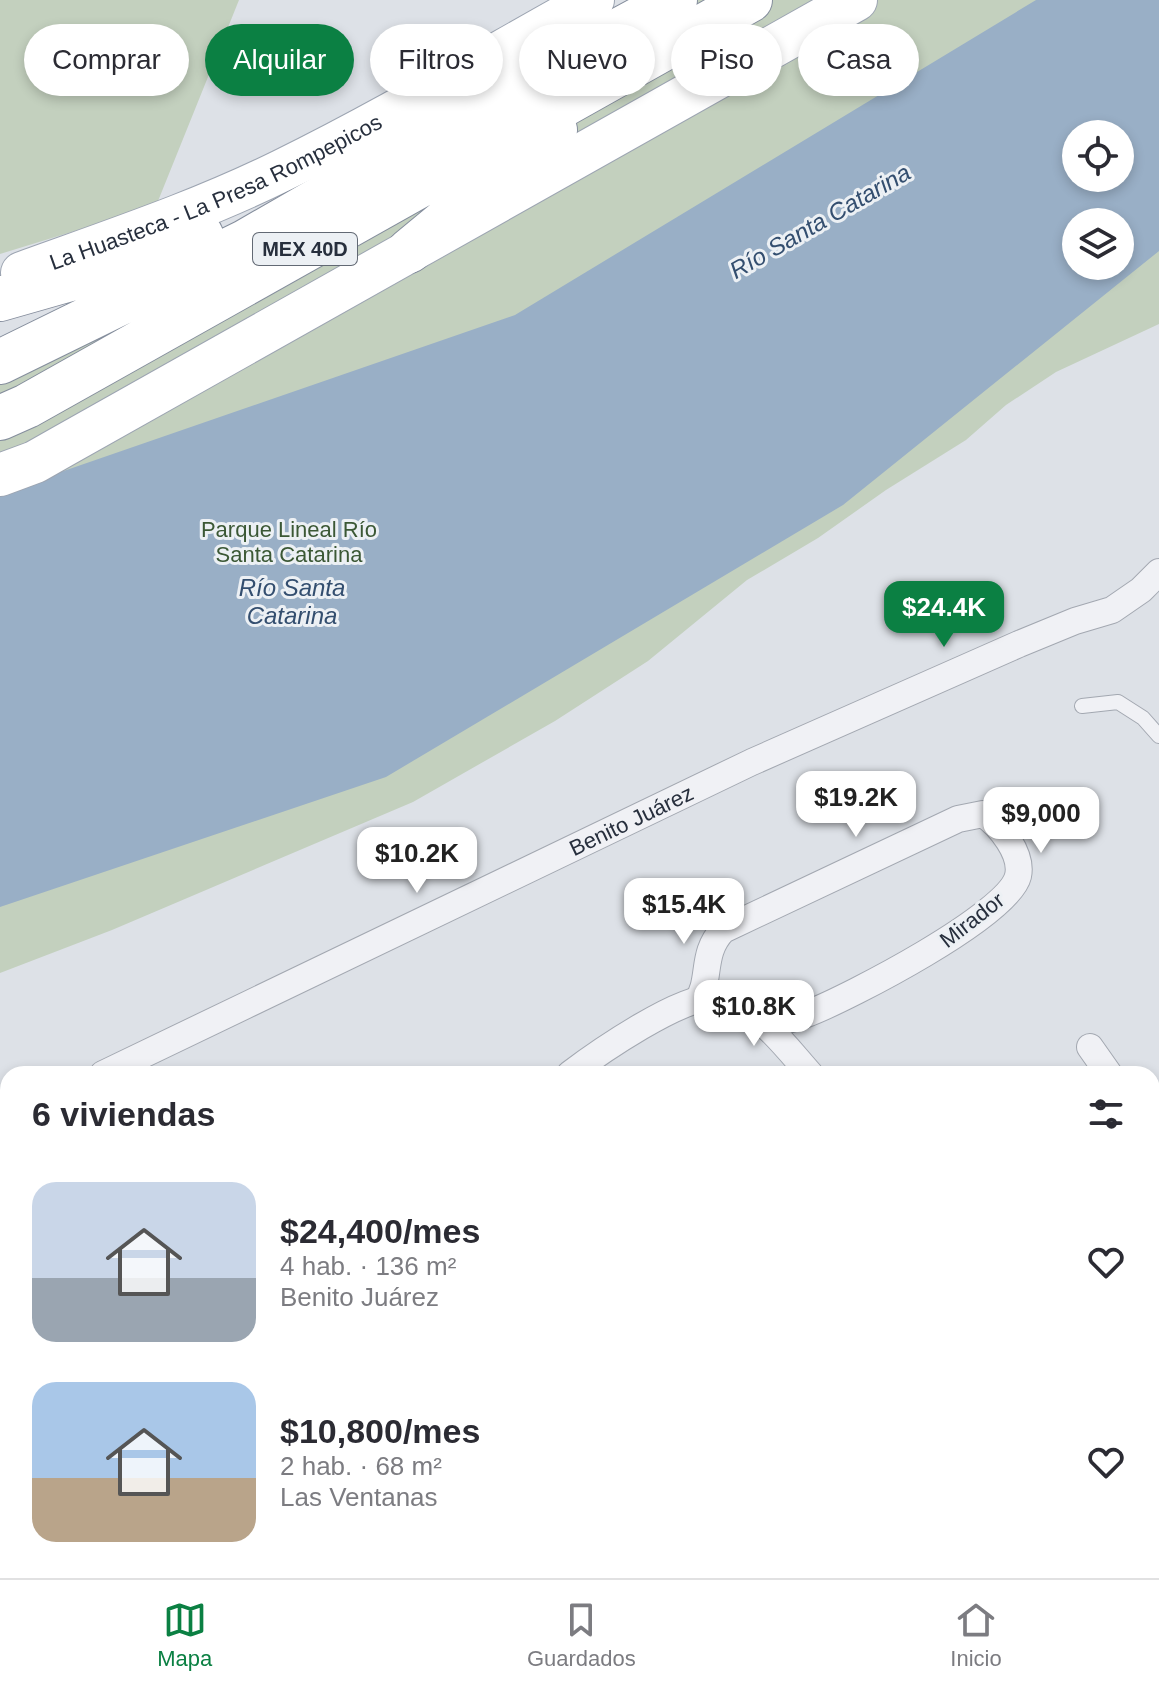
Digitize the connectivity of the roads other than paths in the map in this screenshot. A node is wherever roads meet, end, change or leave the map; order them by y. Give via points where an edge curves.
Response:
1 (593, 0) edge
2 (675, 0) edge
3 (750, 0) edge
4 (856, 0) edge
5 (655, 52) edge
6 (514, 87) junction
7 (576, 96) edge
8 (589, 96) edge
9 (409, 251) junction
10 (0, 281) edge
11 (0, 299) edge
12 (0, 362) edge
13 (0, 418) edge
14 (0, 475) edge
15 (1159, 572) edge
16 (1082, 706) dead end
17 (1159, 736) edge
18 (705, 999) junction
19 (767, 1025) junction
20 (120, 1066) edge
21 (581, 1066) edge
22 (803, 1066) edge

1 - 10 main road, La Huasteca - La Presa Rompepicos via 282,171 131,236
2 - 6 highway, MEX 40D
3 - 5 highway, MEX 40D
4 - 9 main road
6 - 11 highway, MEX 40D via 195,238
6 - 12 highway, MEX 40D via 245,242
7 - 13 highway, MEX 40D
8 - 9 highway via 538,146
9 - 14 main road via 35,462
15 - 20 street, Benito Juárez via 1112,610 1004,650 752,762
16 - 17 lane via 1118,702
18 - 19 street via 732,1004
18 - 19 street, Mirador via 710,947 723,930 958,819 983,814 1001,829 1018,875 1003,898 905,966 809,1014
18 - 21 street via 613,1043
19 - 22 street

